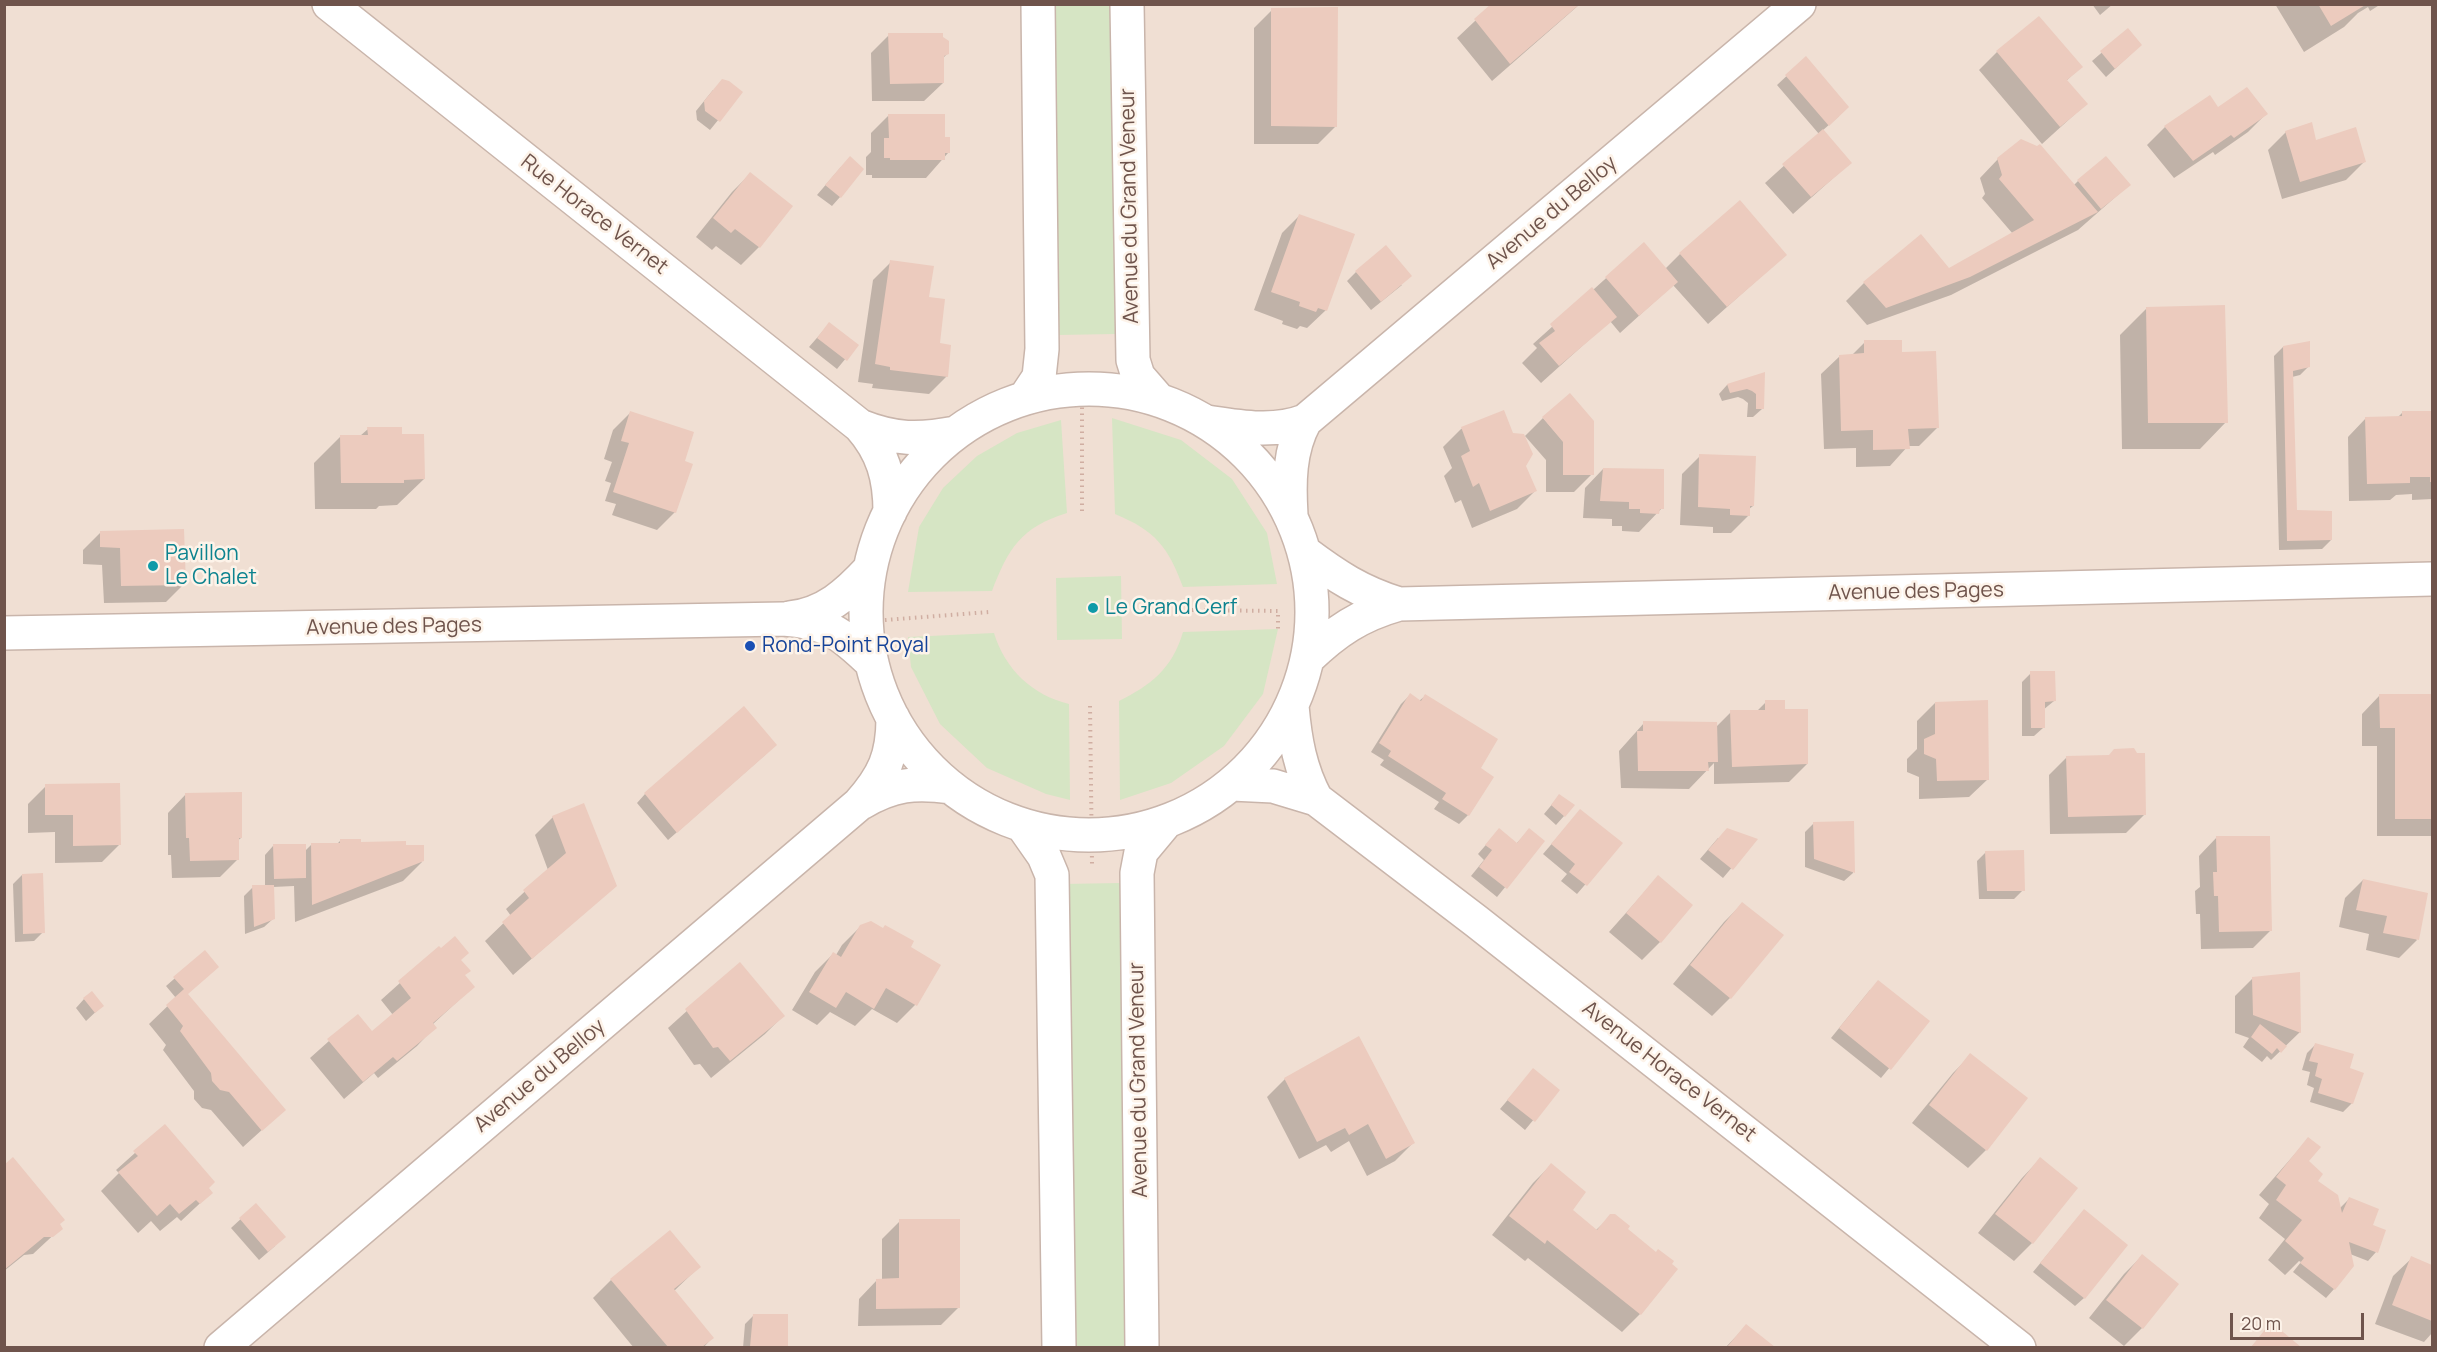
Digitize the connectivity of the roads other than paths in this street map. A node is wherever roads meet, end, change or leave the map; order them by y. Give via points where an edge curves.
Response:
1 (329, 4) edge
2 (1038, 4) edge
3 (1127, 4) edge
4 (1799, 4) edge
5 (1025, 398) junction
6 (1158, 399) junction
7 (1204, 421) junction
8 (1305, 421) junction
9 (860, 426) junction
10 (956, 433) junction
11 (890, 512) junction
12 (1291, 518) junction
13 (1304, 552) junction
14 (870, 569) junction
15 (2433, 579) edge
16 (1399, 604) junction
17 (783, 619) junction
18 (4, 633) edge
19 (1308, 652) junction
20 (872, 663) junction
21 (1292, 706) junction
22 (893, 718) junction
23 (1232, 784) junction
24 (951, 788) junction
25 (1316, 799) junction
26 (859, 804) junction
27 (1166, 822) junction
28 (1023, 826) junction
29 (221, 1347) edge
30 (1059, 1347) edge
31 (1142, 1347) edge
32 (2019, 1347) edge

1 - 9 street, Rue Horace Vernet
2 - 5 street via 1042,349 1039,377
3 - 6 street, Avenue du Grand Veneur via 1133,360 1138,376
4 - 8 street, Avenue du Belloy
5 - 6 street via 1063,390 1099,389
5 - 10 street via 989,412
6 - 7 street
7 - 8 street via 1274,428
7 - 12 street via 1226,435 1261,470
8 - 12 street via 1292,461
9 - 10 street via 891,437 914,439
9 - 11 street via 882,456 888,475
10 - 11 street via 914,473
11 - 14 street
12 - 13 street
13 - 16 street via 1343,581
13 - 19 street via 1312,606
14 - 17 street via 840,599 822,610
14 - 20 street via 866,621
15 - 16 street, Avenue des Pages
16 - 19 street via 1364,615
17 - 18 street, Avenue des Pages
17 - 20 street via 802,620 841,634
19 - 21 street
20 - 22 street
21 - 23 street via 1258,759
21 - 25 street via 1299,758
22 - 24 street via 910,746
22 - 26 street via 885,768
23 - 25 street via 1273,786
23 - 27 street
24 - 26 street via 930,784 897,786
24 - 28 street via 980,808
25 - 32 street, Avenue Horace Vernet
26 - 29 street, Avenue du Belloy
27 - 28 street via 1122,834 1093,836
27 - 31 street, Avenue du Grand Veneur via 1141,852 1137,873
28 - 30 street via 1052,875

